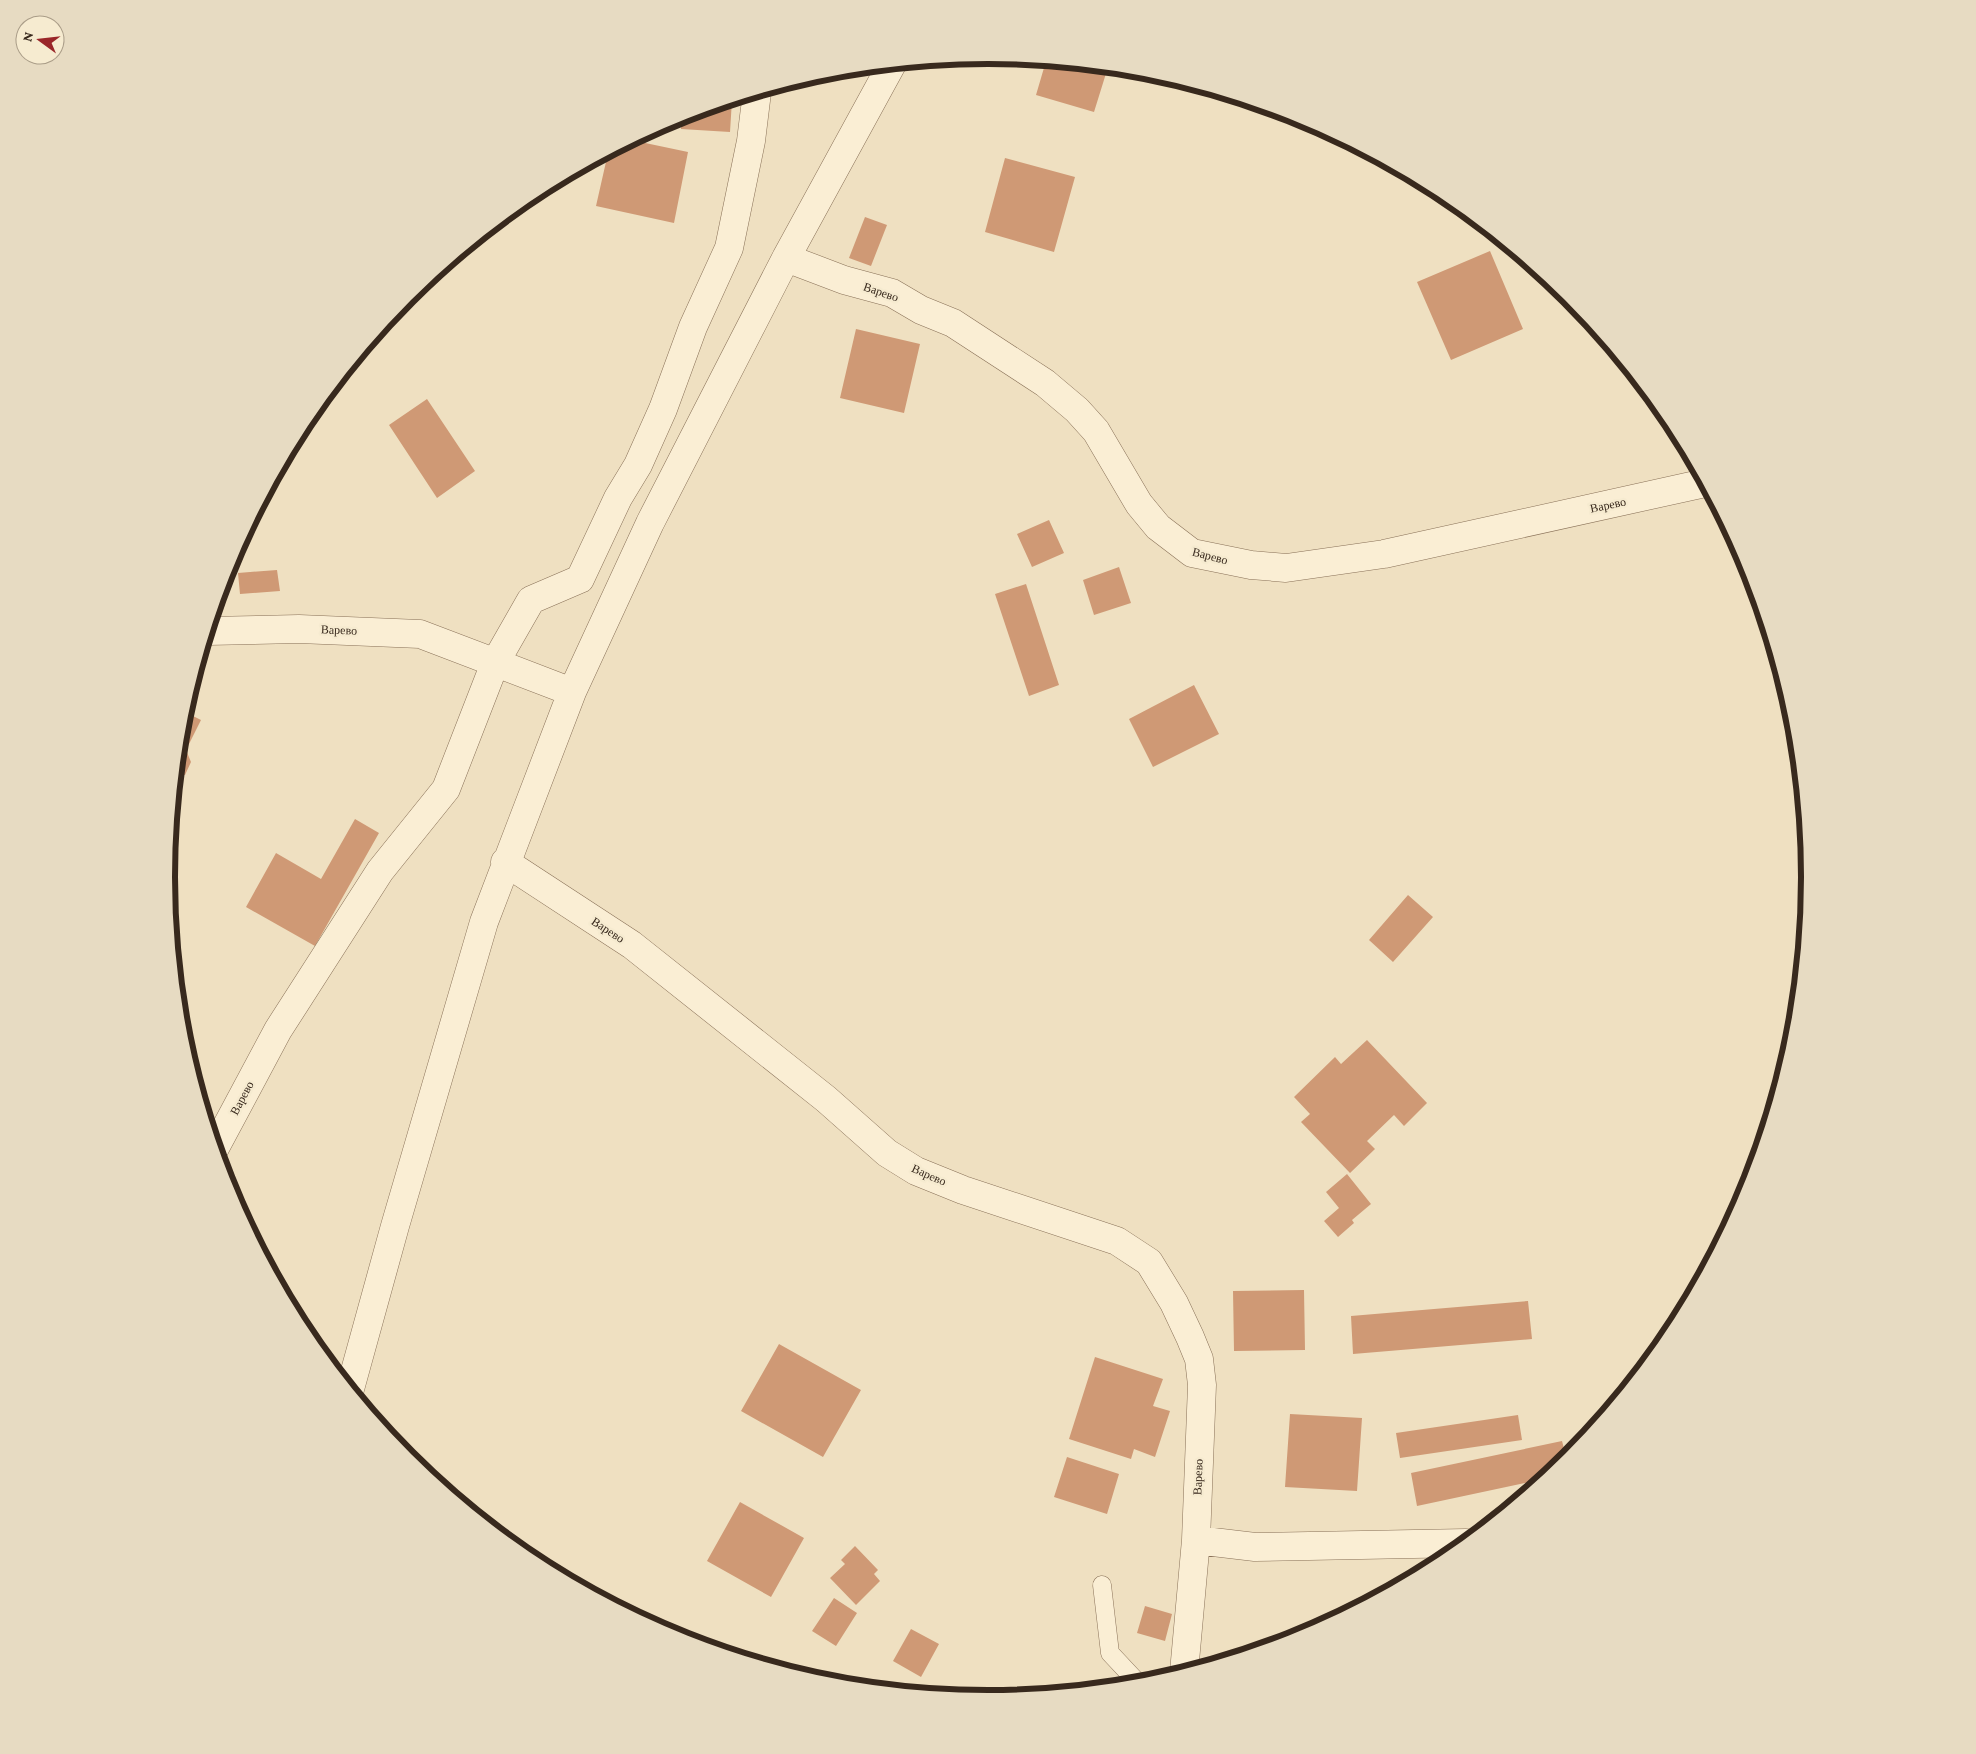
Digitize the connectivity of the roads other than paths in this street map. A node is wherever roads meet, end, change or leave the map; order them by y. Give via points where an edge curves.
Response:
1 (889, 70) edge
2 (756, 98) edge
3 (786, 258) junction
4 (1700, 484) edge
5 (213, 631) edge
6 (495, 663) junction
7 (572, 692) junction
8 (505, 862) junction
9 (219, 1141) edge
10 (352, 1383) edge
11 (1196, 1540) junction
12 (1454, 1543) edge
13 (1102, 1585) dead end
14 (1185, 1666) edge
15 (1133, 1677) edge

1 - 3 street
2 - 6 street, Варево via 751,142 729,248 693,327 638,465 618,498 580,579 530,600
3 - 4 street, Варево via 844,280 892,293 953,323 1045,383 1096,431 1139,504 1158,527 1192,553 1220,560 1286,568 1331,563
3 - 7 street via 650,524
5 - 6 street, Варево via 299,629 420,634
6 - 7 street, Варево
6 - 9 street, Варево via 446,789 380,870 278,1030
7 - 8 street
8 - 10 street via 484,922
8 - 11 street, Варево via 632,946 826,1099 887,1153 916,1171 963,1190 1117,1241 1149,1262 1174,1303 1199,1359 1202,1386
11 - 12 street via 1255,1547
11 - 14 street, Варево
13 - 15 lane via 1110,1653

